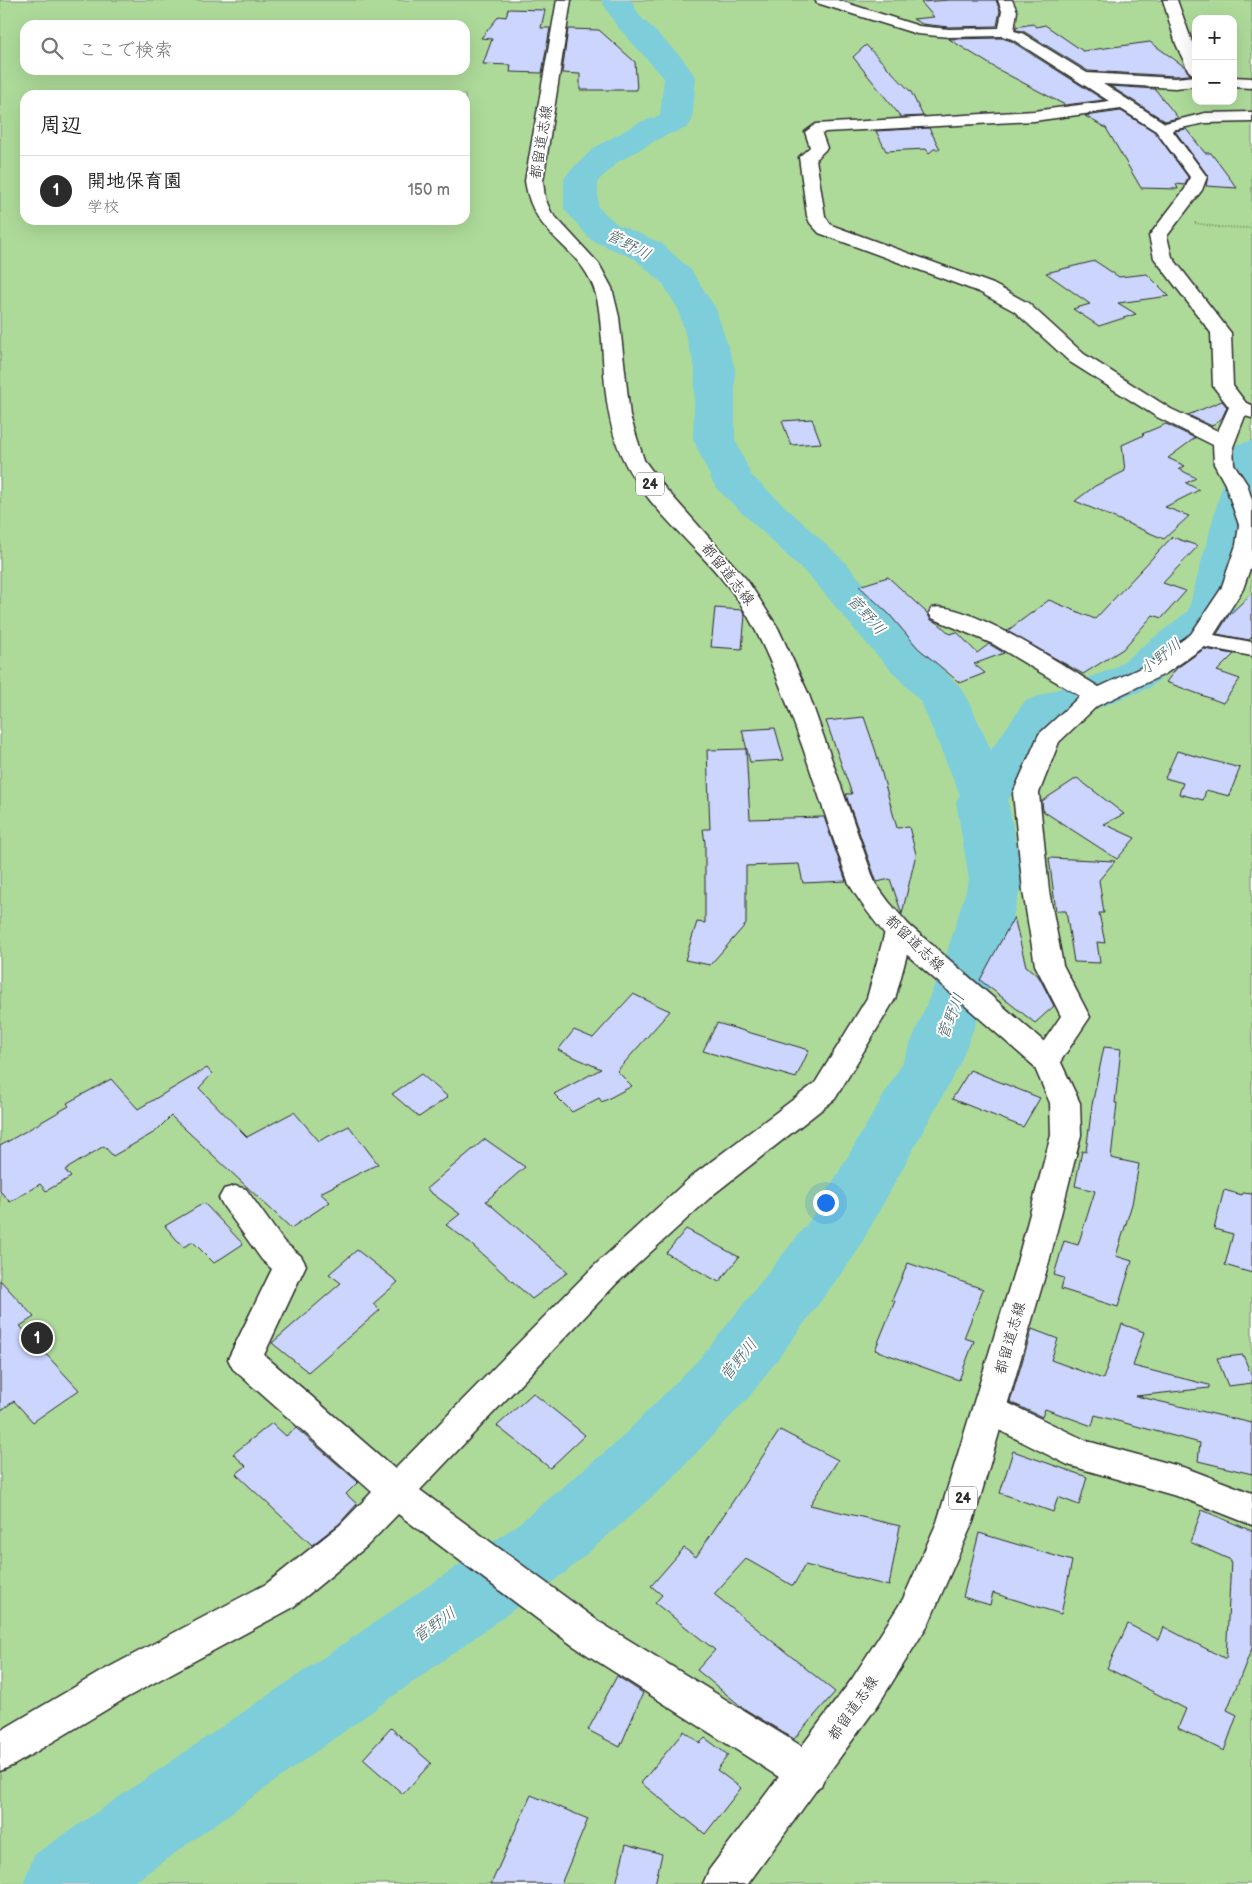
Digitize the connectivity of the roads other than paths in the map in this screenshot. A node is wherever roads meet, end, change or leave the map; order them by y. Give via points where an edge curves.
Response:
1 (564, 0) edge
2 (822, 0) edge
3 (1005, 0) edge
4 (1170, 0) edge
5 (1008, 33) junction
6 (1192, 61) edge
7 (1086, 78) junction
8 (1192, 81) edge
9 (1237, 82) edge
10 (1252, 83) edge
11 (1123, 104) junction
12 (1252, 117) edge
13 (1162, 128) junction
14 (1246, 410) edge
15 (1224, 442) junction
16 (940, 613) dead end
17 (1200, 639) junction
18 (1252, 649) edge
19 (1098, 696) junction
20 (899, 932) junction
21 (1046, 1060) junction
22 (235, 1198) dead end
23 (990, 1409) junction
24 (396, 1492) junction
25 (1252, 1509) edge
26 (0, 1752) edge
27 (807, 1772) junction
28 (723, 1884) edge

1 - 20 street, 都留道志線 / 24 via 534,181 535,196 543,215 594,269 601,282 609,307 623,436 635,462 654,489 732,578 776,644 801,706 862,884
2 - 5 street via 917,30
3 - 5 street via 1010,20 1006,29
4 - 6 street
5 - 7 street
7 - 8 street
7 - 11 street
9 - 10 street
11 - 13 street
11 - 15 street via 985,120 822,127 813,132 819,148 807,157 816,216 825,229 1005,297 1040,322 1077,358 1164,413
12 - 13 street via 1205,118
13 - 14 street via 1199,178 1158,236 1163,258 1221,333 1223,386
14 - 15 street
15 - 17 street via 1224,464 1236,484 1250,525 1247,545 1232,589
16 - 19 street via 1002,638
17 - 18 street
17 - 19 street via 1157,669
19 - 21 street via 1088,701 1048,740 1026,793 1036,891 1049,965 1076,1017
20 - 21 street, 都留道志線 / 24
20 - 24 street via 881,999 825,1092 703,1185 605,1274
21 - 23 street, 都留道志線 / 24 via 1064,1103 1066,1135
22 - 24 street via 273,1251 290,1265 245,1359
23 - 25 street via 1080,1454 1186,1483
23 - 27 street, 都留道志線 / 24 via 955,1522 916,1611 865,1692
24 - 26 street via 353,1536 279,1596 113,1685
24 - 27 street via 585,1633
27 - 28 street, 都留道志線 / 24

